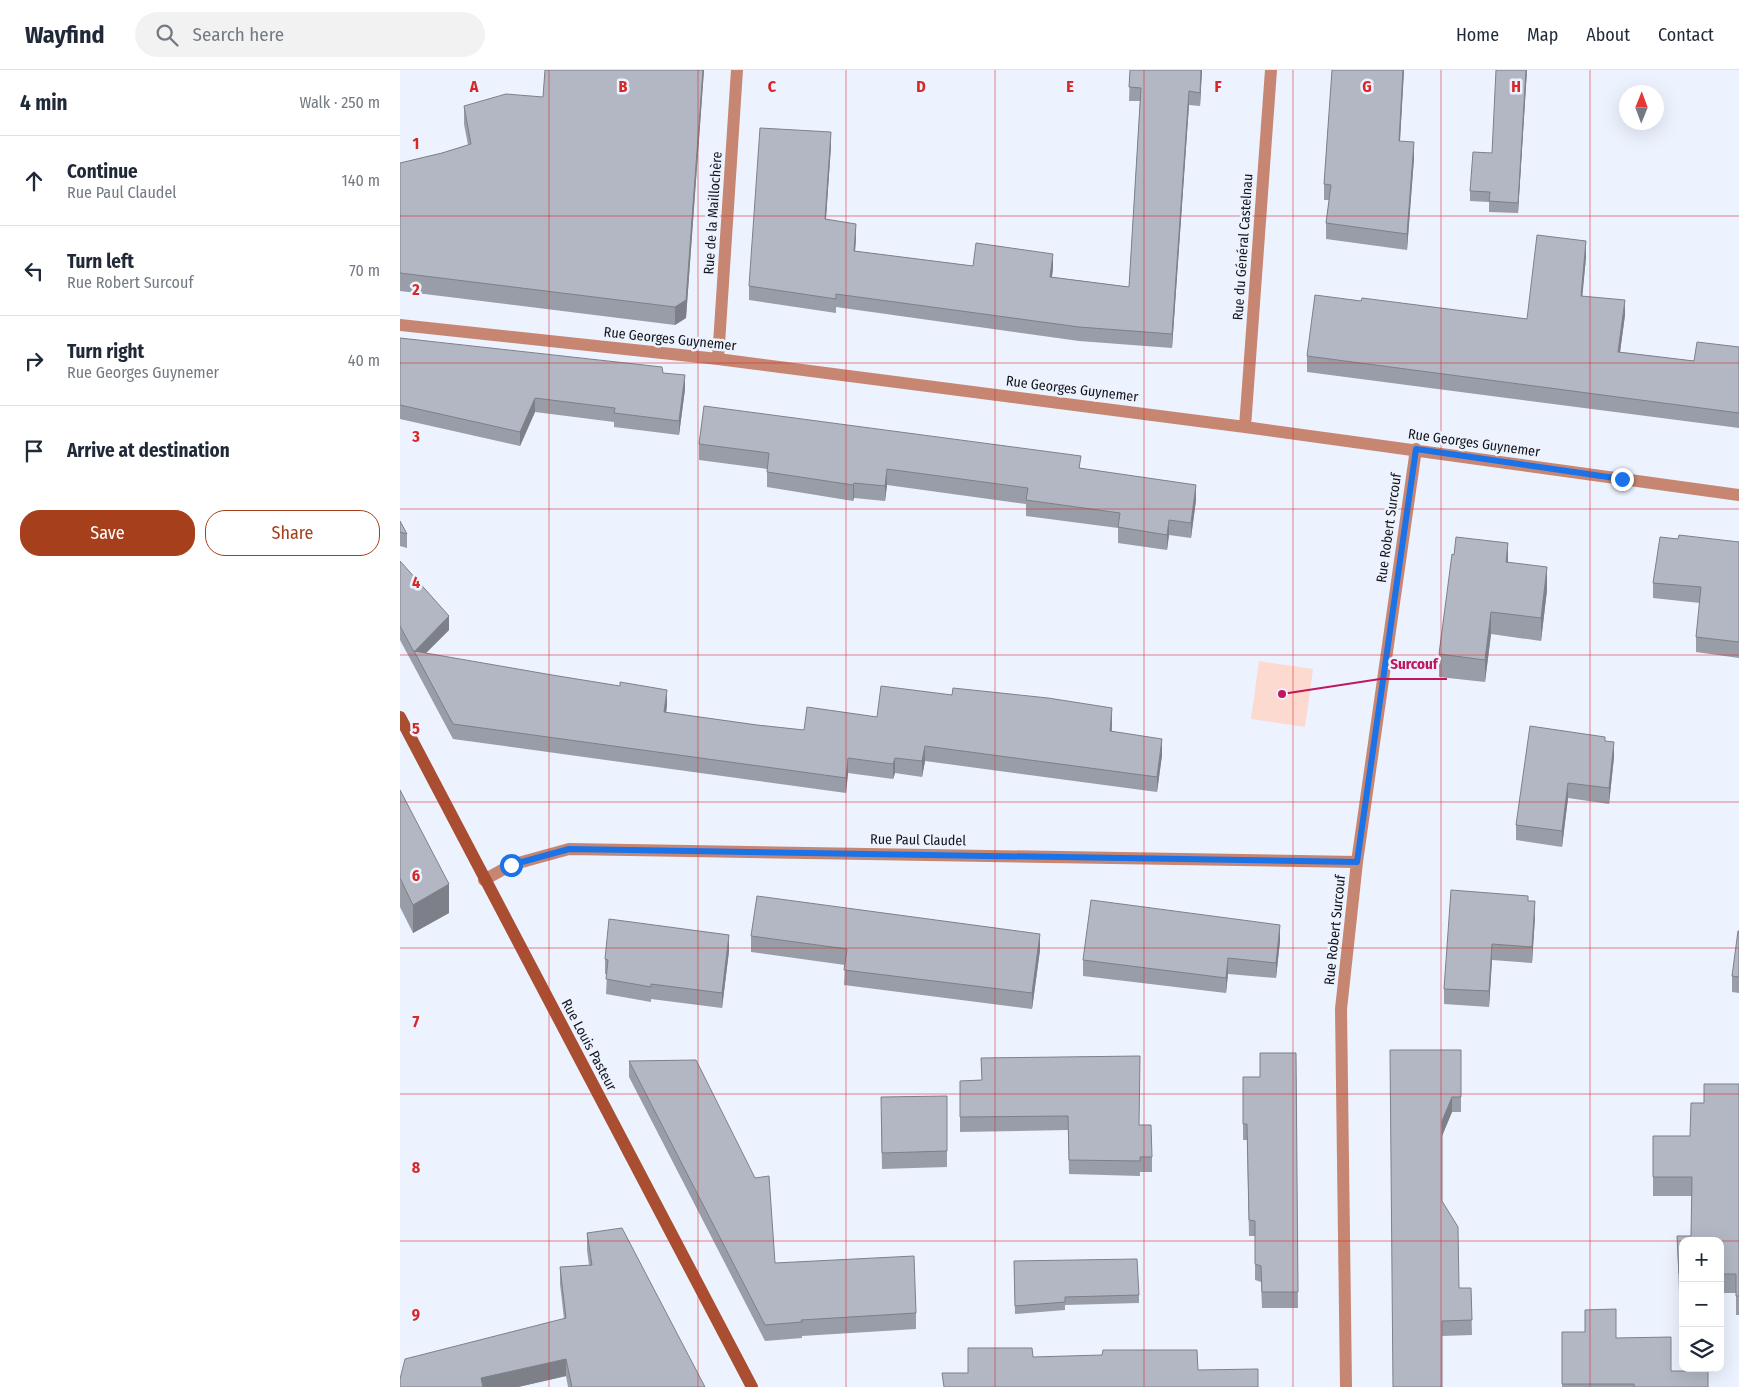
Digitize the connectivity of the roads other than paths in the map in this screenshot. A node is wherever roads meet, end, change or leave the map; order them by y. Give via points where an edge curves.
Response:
1 (737, 70) edge
2 (1271, 70) edge
3 (400, 325) edge
4 (718, 359) junction
5 (1245, 427) junction
6 (1416, 449) junction
7 (1739, 495) edge
8 (400, 717) edge
9 (1357, 862) junction
10 (484, 880) junction
11 (752, 1387) edge
12 (1346, 1387) edge

1 - 4 street, Rue de la Maillochère
2 - 5 street, Rue du Général Castelnau
3 - 4 street, Rue Georges Guynemer
4 - 5 street, Rue Georges Guynemer
5 - 6 street, Rue Georges Guynemer
6 - 7 street, Rue Georges Guynemer
6 - 9 street, Rue Robert Surcouf
8 - 10 main road, Rue Louis Pasteur
9 - 10 street, Rue Paul Claudel via 569,849 511,865
9 - 12 street, Rue Robert Surcouf via 1342,1009
10 - 11 main road, Rue Louis Pasteur

